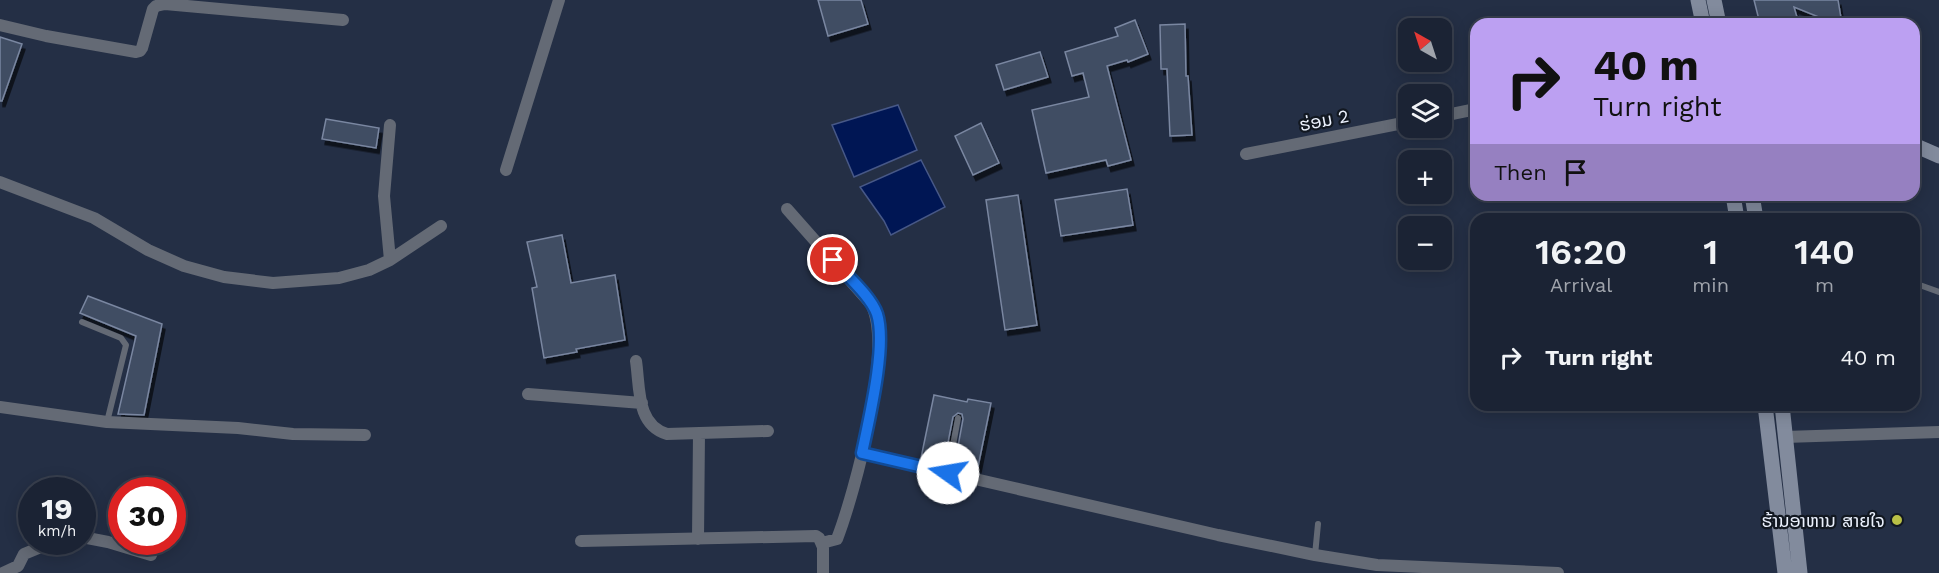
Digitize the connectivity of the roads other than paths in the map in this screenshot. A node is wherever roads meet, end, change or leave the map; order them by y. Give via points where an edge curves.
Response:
1 (559, 0) edge
2 (1698, 0) edge
3 (1714, 0) edge
4 (1702, 18) edge
5 (1718, 18) edge
6 (343, 20) dead end
7 (0, 25) edge
8 (1470, 110) edge
9 (1452, 114) edge
10 (1398, 124) edge
11 (390, 125) dead end
12 (1920, 148) edge
13 (1246, 154) dead end
14 (1939, 156) edge
15 (506, 170) dead end
16 (0, 182) edge
17 (787, 209) dead end
18 (441, 226) dead end
19 (390, 260) junction
20 (1920, 285) edge
21 (1939, 292) edge
22 (82, 322) dead end
23 (636, 361) dead end
24 (528, 394) dead end
25 (642, 403) junction
26 (0, 407) edge
27 (1766, 411) edge
28 (1783, 411) edge
29 (958, 417) dead end
30 (106, 422) junction
31 (768, 431) dead end
32 (1939, 432) edge
33 (699, 433) junction
34 (365, 435) dead end
35 (1785, 436) junction
36 (862, 453) junction
37 (948, 473) junction
38 (1318, 524) dead end
39 (698, 539) junction
40 (581, 541) dead end
41 (822, 543) junction
42 (24, 555) edge
43 (1315, 555) junction
44 (1358, 567) edge
45 (3, 573) edge
46 (823, 573) edge
47 (1558, 573) edge
48 (1785, 573) edge
49 (1800, 573) edge

1 - 15 street
2 - 4 main road
3 - 5 main road
6 - 7 street via 165,4 153,9 142,48 136,52
8 - 9 street
10 - 13 street, ຮ່ອມ 2
11 - 19 street via 384,196
12 - 14 main road
16 - 19 street via 94,218 184,266 224,278 273,283 339,278
17 - 36 street via 863,294 876,314 879,344 874,397
18 - 19 street
20 - 21 lane
22 - 30 lane via 121,338 126,345
23 - 25 street
24 - 25 street
25 - 33 street via 647,421 658,432
26 - 30 street
27 - 48 main road
28 - 35 main road
29 - 37 lane
30 - 34 street
31 - 33 street
32 - 35 street
33 - 39 street
35 - 49 main road
36 - 37 street
36 - 41 street via 837,539
37 - 43 street
38 - 43 lane
39 - 40 street
39 - 41 street via 816,536
41 - 46 street
42 - 45 street via 18,566
43 - 44 street
44 - 47 street

